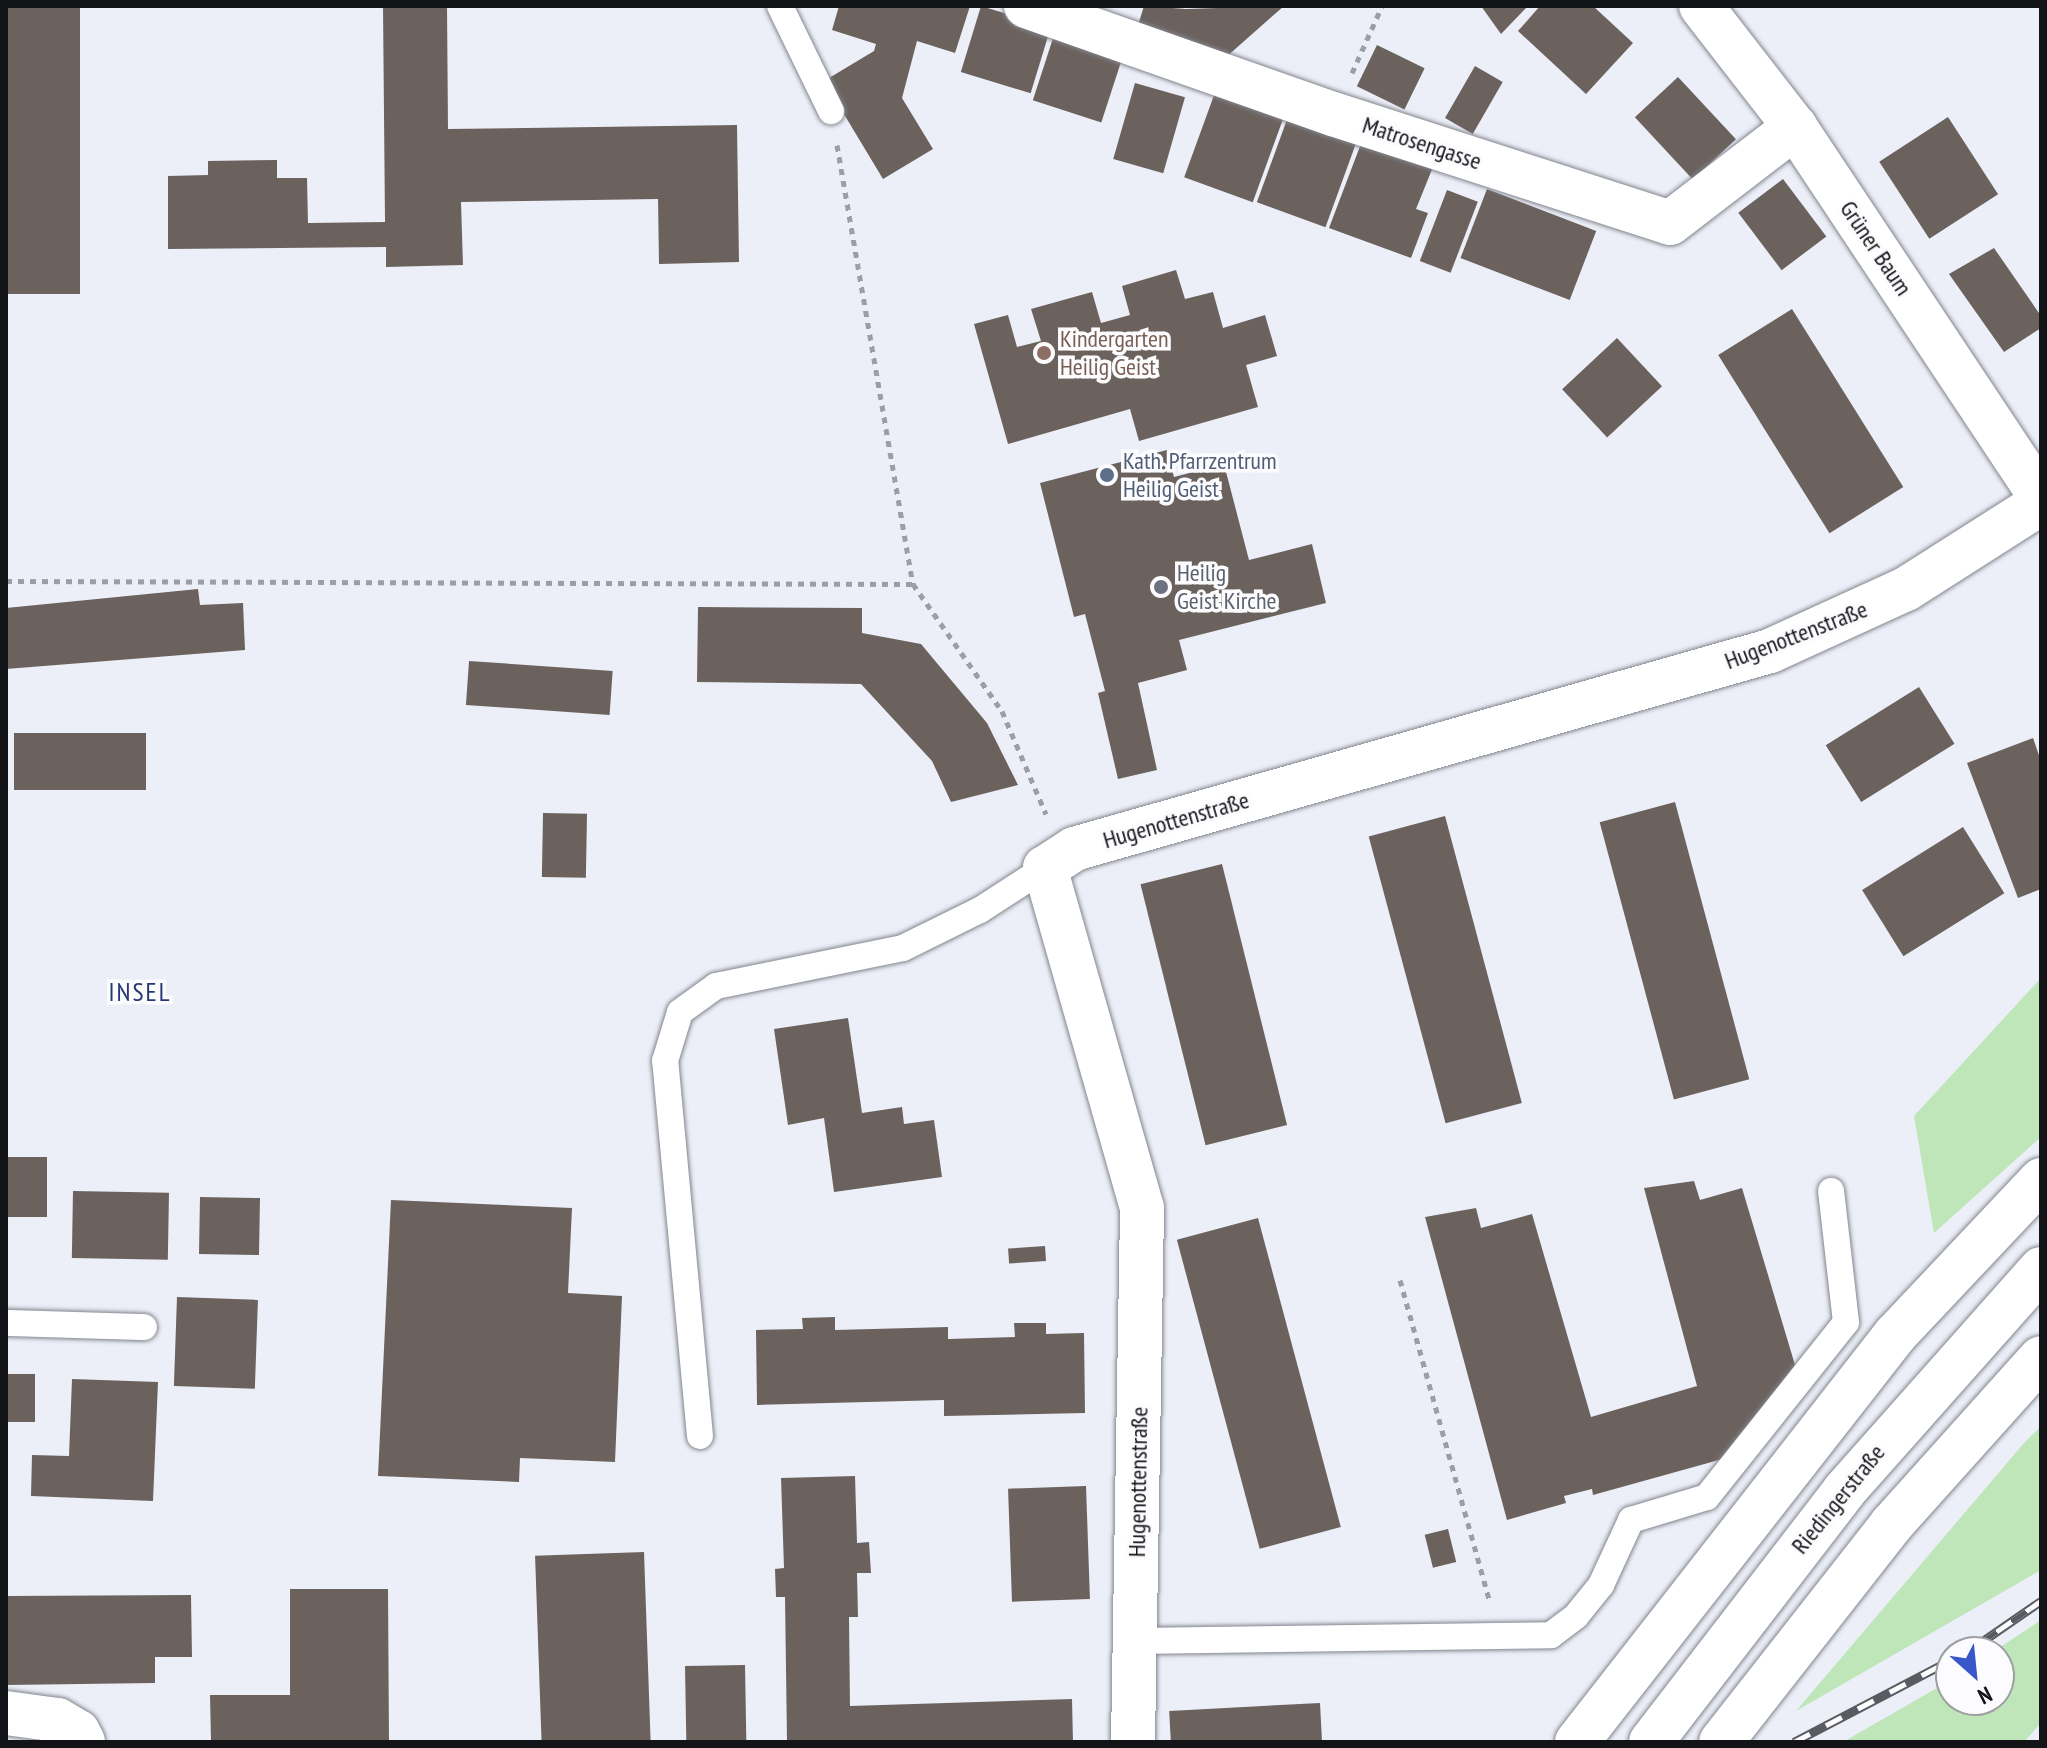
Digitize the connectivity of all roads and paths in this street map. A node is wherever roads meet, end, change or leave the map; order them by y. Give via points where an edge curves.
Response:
1 (780, 6) edge
2 (1026, 6) edge
3 (1382, 6) edge
4 (1701, 6) edge
5 (831, 111) joint
6 (1333, 114) junction
7 (1795, 127) junction
8 (2041, 497) edge
9 (2041, 503) edge
10 (6, 581) edge
11 (913, 584) junction
12 (1059, 816) dead end
13 (1045, 868) junction
14 (2041, 1180) edge
15 (1831, 1191) dead end
16 (2041, 1269) edge
17 (1400, 1280) dead end
18 (6, 1323) edge
19 (144, 1327) dead end
20 (2041, 1358) edge
21 (700, 1436) dead end
22 (1500, 1639) junction
23 (1135, 1641) junction
24 (6, 1713) edge
25 (83, 1742) edge
26 (1133, 1742) edge
27 (1577, 1742) edge
28 (1651, 1742) edge
29 (1721, 1742) edge

1 - 5 lane
2 - 6 street, Matrosengasse
3 - 6 path
4 - 7 street, Grüner Baum
5 - 11 path
6 - 7 street, Matrosengasse via 1670,223
7 - 8 street, Grüner Baum
9 - 13 street, Hugenottenstraße via 1906,589 1770,651 1074,849
10 - 11 path
11 - 12 path via 1002,711 1045,814
13 - 21 lane via 980,910 903,948 716,986 680,1012 665,1061
13 - 23 street, Hugenottenstraße via 1142,1208
14 - 27 street via 1895,1335
15 - 22 lane via 1846,1322 1707,1497 1631,1520 1601,1585 1576,1616 1551,1635
16 - 28 street, Riedingerstraße via 1844,1491
17 - 22 path
18 - 19 lane
20 - 29 street via 1891,1525
22 - 23 lane
23 - 26 street, Hugenottenstraße
24 - 25 street via 58,1720 78,1732

